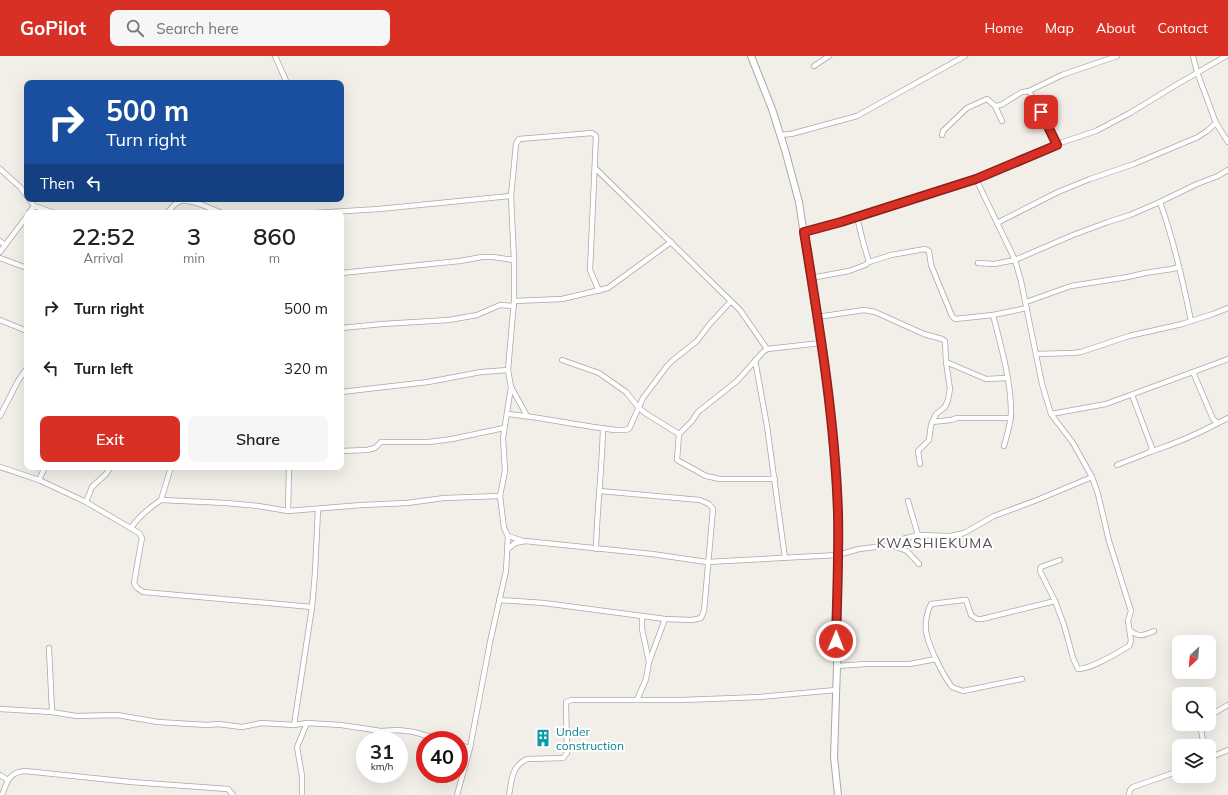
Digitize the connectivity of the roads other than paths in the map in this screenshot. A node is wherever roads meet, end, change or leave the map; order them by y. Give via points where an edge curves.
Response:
1 (274, 56) edge
2 (751, 56) edge
3 (830, 56) edge
4 (964, 56) edge
5 (1117, 56) edge
6 (1193, 56) edge
7 (1226, 56) edge
8 (814, 66) dead end
9 (1197, 72) junction
10 (286, 80) edge
11 (1029, 91) junction
12 (995, 106) junction
13 (1002, 121) dead end
14 (1216, 123) junction
15 (780, 135) junction
16 (942, 135) dead end
17 (1228, 142) edge
18 (1057, 145) junction
19 (595, 168) junction
20 (0, 169) edge
21 (1228, 170) edge
22 (976, 179) junction
23 (24, 192) edge
24 (511, 196) junction
25 (31, 202) edge
26 (179, 202) edge
27 (192, 202) edge
28 (202, 202) edge
29 (1160, 202) junction
30 (201, 205) junction
31 (34, 206) junction
32 (31, 210) edge
33 (46, 210) edge
34 (169, 210) edge
35 (214, 210) edge
36 (344, 211) edge
37 (857, 217) junction
38 (24, 220) edge
39 (997, 223) junction
40 (804, 232) junction
41 (0, 241) edge
42 (672, 242) junction
43 (5, 245) junction
44 (0, 252) edge
45 (0, 258) edge
46 (514, 260) junction
47 (1015, 260) junction
48 (869, 262) junction
49 (978, 263) dead end
50 (24, 267) edge
51 (1179, 267) junction
52 (344, 273) edge
53 (811, 278) junction
54 (598, 291) junction
55 (731, 301) junction
56 (1026, 302) junction
57 (514, 303) junction
58 (1027, 308) junction
59 (1228, 308) edge
60 (993, 315) junction
61 (817, 317) junction
62 (0, 320) edge
63 (1191, 321) junction
64 (344, 328) edge
65 (24, 330) edge
66 (821, 343) junction
67 (767, 349) junction
68 (1036, 354) junction
69 (1228, 359) edge
70 (562, 360) dead end
71 (755, 360) junction
72 (946, 362) junction
73 (508, 370) junction
74 (1193, 372) junction
75 (24, 373) edge
76 (1007, 378) junction
77 (511, 387) junction
78 (344, 392) edge
79 (1132, 395) junction
80 (638, 407) junction
81 (506, 414) junction
82 (1051, 414) junction
83 (0, 416) edge
84 (527, 416) junction
85 (1011, 418) junction
86 (1228, 418) edge
87 (932, 422) junction
88 (1218, 423) junction
89 (504, 428) junction
90 (603, 428) junction
91 (678, 434) junction
92 (1004, 446) dead end
93 (344, 451) edge
94 (1150, 452) junction
95 (920, 464) dead end
96 (1116, 465) dead end
97 (0, 467) edge
98 (44, 470) edge
99 (109, 470) edge
100 (170, 470) edge
101 (289, 470) edge
102 (1092, 476) junction
103 (775, 479) junction
104 (39, 480) junction
105 (600, 491) junction
106 (500, 496) junction
107 (161, 500) junction
108 (908, 501) dead end
109 (86, 502) junction
110 (318, 508) junction
111 (288, 511) junction
112 (131, 528) junction
113 (508, 536) junction
114 (918, 536) junction
115 (525, 541) junction
116 (891, 545) junction
117 (508, 549) junction
118 (596, 550) junction
119 (838, 555) junction
120 (785, 558) junction
121 (1060, 560) dead end
122 (707, 562) junction
123 (919, 564) dead end
124 (499, 600) junction
125 (1055, 601) junction
126 (312, 607) junction
127 (642, 616) junction
128 (665, 620) junction
129 (1129, 629) junction
130 (1154, 631) dead end
131 (49, 648) dead end
132 (936, 659) junction
133 (649, 662) junction
134 (837, 666) junction
135 (1022, 679) dead end
136 (836, 690) junction
137 (637, 700) junction
138 (1228, 705) edge
139 (0, 709) edge
140 (52, 712) junction
141 (1216, 712) edge
142 (307, 723) junction
143 (294, 725) junction
144 (416, 733) edge
145 (470, 748) joint
146 (1228, 750) edge
147 (1216, 755) edge
148 (1172, 773) edge
149 (0, 776) edge
150 (8, 780) junction
151 (2, 795) edge
152 (233, 795) edge
153 (302, 795) edge
154 (457, 795) edge
155 (509, 795) edge
156 (838, 795) edge
157 (1129, 795) edge

1 - 10 street
2 - 15 street
3 - 8 street
4 - 15 street via 857,116
5 - 11 street via 1062,75
6 - 9 street
7 - 9 street
9 - 14 street
9 - 18 street via 1112,124
11 - 12 street
11 - 18 street
12 - 13 street
12 - 16 street via 987,100 967,108
14 - 17 street
14 - 39 street via 1198,137 1160,154 1090,178
15 - 40 street via 799,202
18 - 22 street
19 - 24 street via 594,134 522,138 516,144
19 - 42 street
19 - 54 street via 590,270
20 - 23 street
21 - 29 street
22 - 37 street
22 - 39 street
24 - 36 street
24 - 46 street
25 - 31 street
26 - 34 street
27 - 30 street
28 - 30 street
29 - 47 street
29 - 51 street
30 - 35 street
31 - 32 street
31 - 33 street
37 - 40 street
37 - 48 street
38 - 43 street
39 - 47 street
40 - 53 street
41 - 43 street
42 - 54 street via 613,285
42 - 55 street
43 - 44 street
45 - 50 street
46 - 52 street via 482,257 460,262
46 - 57 street
47 - 49 street via 994,264
47 - 56 street
48 - 53 street via 849,271
48 - 60 street via 925,249 929,251 931,265 952,316 956,319
51 - 56 street via 1072,286
51 - 63 street
53 - 61 street
54 - 57 street via 562,299
55 - 67 street
55 - 80 street via 697,341 670,363 644,395
56 - 58 street
57 - 64 street via 500,305 477,315 448,320
57 - 73 street
58 - 60 street
58 - 68 street
59 - 63 street
60 - 76 street
61 - 66 street
61 - 72 street via 864,310 875,312 945,341
62 - 65 street
63 - 68 street via 1129,336 1081,352
66 - 67 street
66 - 119 street via 830,403 838,513
67 - 71 street
68 - 82 street
69 - 74 street
70 - 80 street via 599,373 626,392
71 - 91 street via 737,380 698,412
71 - 103 street
72 - 76 street via 986,379
72 - 87 street via 950,389 948,400
73 - 77 street
73 - 78 street
74 - 79 street
74 - 88 street via 1213,419
75 - 83 street
76 - 85 street
77 - 81 street
77 - 84 street
79 - 82 street via 1098,406
79 - 94 street via 1152,448
80 - 90 street via 629,429
80 - 91 street
81 - 84 street
81 - 89 street
82 - 102 street via 1073,443
84 - 90 street
85 - 87 street via 957,418
85 - 92 street
86 - 88 street
87 - 95 street via 928,440 918,451
88 - 94 street via 1186,439
89 - 93 street via 452,439 415,443 381,442 375,448 367,450
89 - 106 street via 505,471
90 - 105 street
91 - 103 street via 677,460 706,476 720,479
94 - 96 street
97 - 104 street
98 - 104 street
99 - 109 street via 92,487
100 - 107 street
101 - 111 street
102 - 114 street via 994,516 964,533 951,536
102 - 129 street via 1109,542 1131,608
103 - 120 street
104 - 109 street
105 - 118 street
105 - 122 street via 706,502 713,509
106 - 110 street
106 - 113 street via 504,528
107 - 111 street via 226,503
107 - 112 street via 147,509
108 - 114 street
109 - 112 street
110 - 111 street
110 - 126 street
112 - 126 street via 140,533 142,538 134,583 143,592
113 - 115 street
113 - 117 street
114 - 116 street via 899,540
115 - 117 street via 515,543
115 - 118 street
116 - 119 street via 859,549
116 - 123 street via 906,551
117 - 124 street
118 - 122 street via 652,554
119 - 120 street
119 - 134 street
120 - 122 street
121 - 125 street via 1041,567 1040,571
122 - 128 street via 701,618
124 - 127 street via 544,603
124 - 145 street
125 - 129 street via 1078,669 1105,660 1130,646
125 - 132 street via 982,619 971,615 966,600 931,604 926,630
126 - 143 street
127 - 128 street
127 - 133 street
128 - 133 street
129 - 130 street via 1144,636
131 - 140 street
132 - 134 street via 910,664
132 - 135 street via 952,687 959,691
133 - 137 street via 646,679
134 - 136 street
136 - 137 street via 760,697
136 - 156 street via 834,757
137 - 155 street via 566,702 567,754 563,758 527,759 518,764 512,777
138 - 141 street
139 - 140 street
140 - 143 street via 242,728 262,723
142 - 143 street
142 - 144 street
142 - 153 street via 297,748 302,776
145 - 154 street
146 - 147 street
148 - 157 street via 1133,787
149 - 150 street
150 - 151 street
150 - 152 street via 17,772 36,771 228,789

